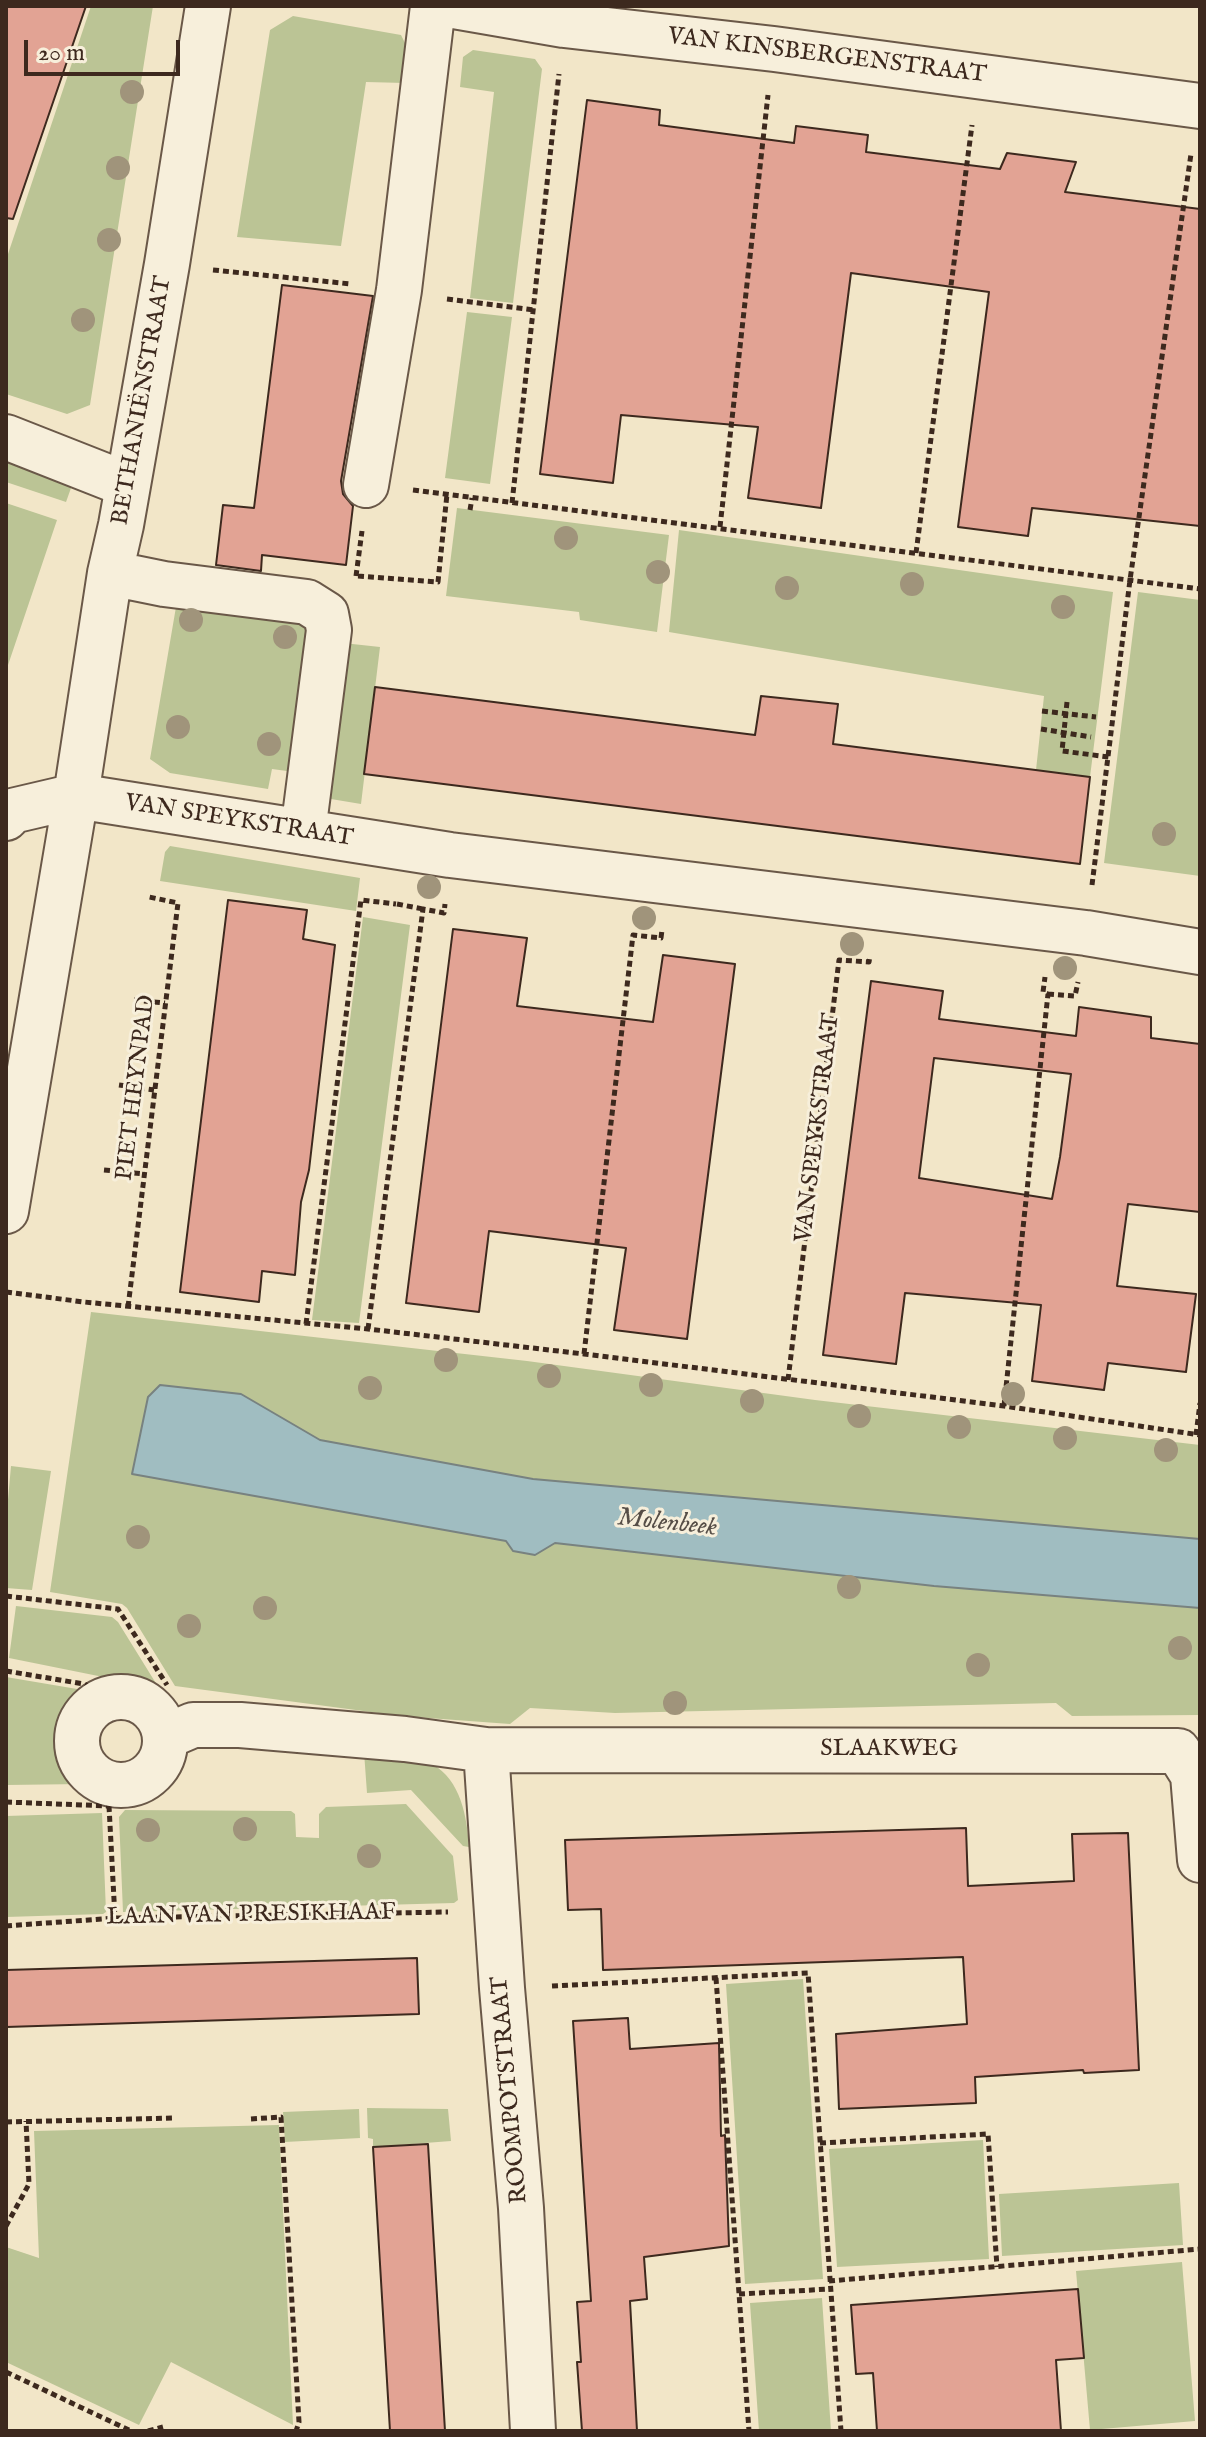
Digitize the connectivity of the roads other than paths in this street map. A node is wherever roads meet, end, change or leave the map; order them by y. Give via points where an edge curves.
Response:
1 (208, 6) edge
2 (433, 6) edge
3 (454, 6) edge
4 (1199, 105) edge
5 (6, 437) edge
6 (128, 485) junction
7 (366, 485) road end
8 (110, 573) junction
9 (76, 796) junction
10 (6, 818) edge
11 (303, 832) junction
12 (1200, 952) edge
13 (6, 1211) edge
14 (179, 1731) junction
15 (486, 1750) junction
16 (1200, 1860) edge
17 (533, 2431) edge

1 - 6 street, BETHANIËNSTRAAT
2 - 7 street via 399,290
3 - 4 street, VAN KINSBERGENSTRAAT via 564,25
5 - 6 street
6 - 8 street, BETHANIËNSTRAAT
8 - 9 street, BETHANIËNSTRAAT
8 - 11 street via 307,602 326,614 329,630
9 - 10 street via 12,811
9 - 11 street, VAN SPEYKSTRAAT
9 - 13 street, BETHANIËNSTRAAT
11 - 12 street, VAN SPEYKSTRAAT
14 - 14 street via 161,1723 141,1701 112,1697 98,1703 79,1726 79,1755 109,1795 150,1775
14 - 15 street via 240,1725
15 - 16 street, SLAAKWEG via 1178,1751 1193,1775
15 - 17 street, ROOMPOTSTRAAT

